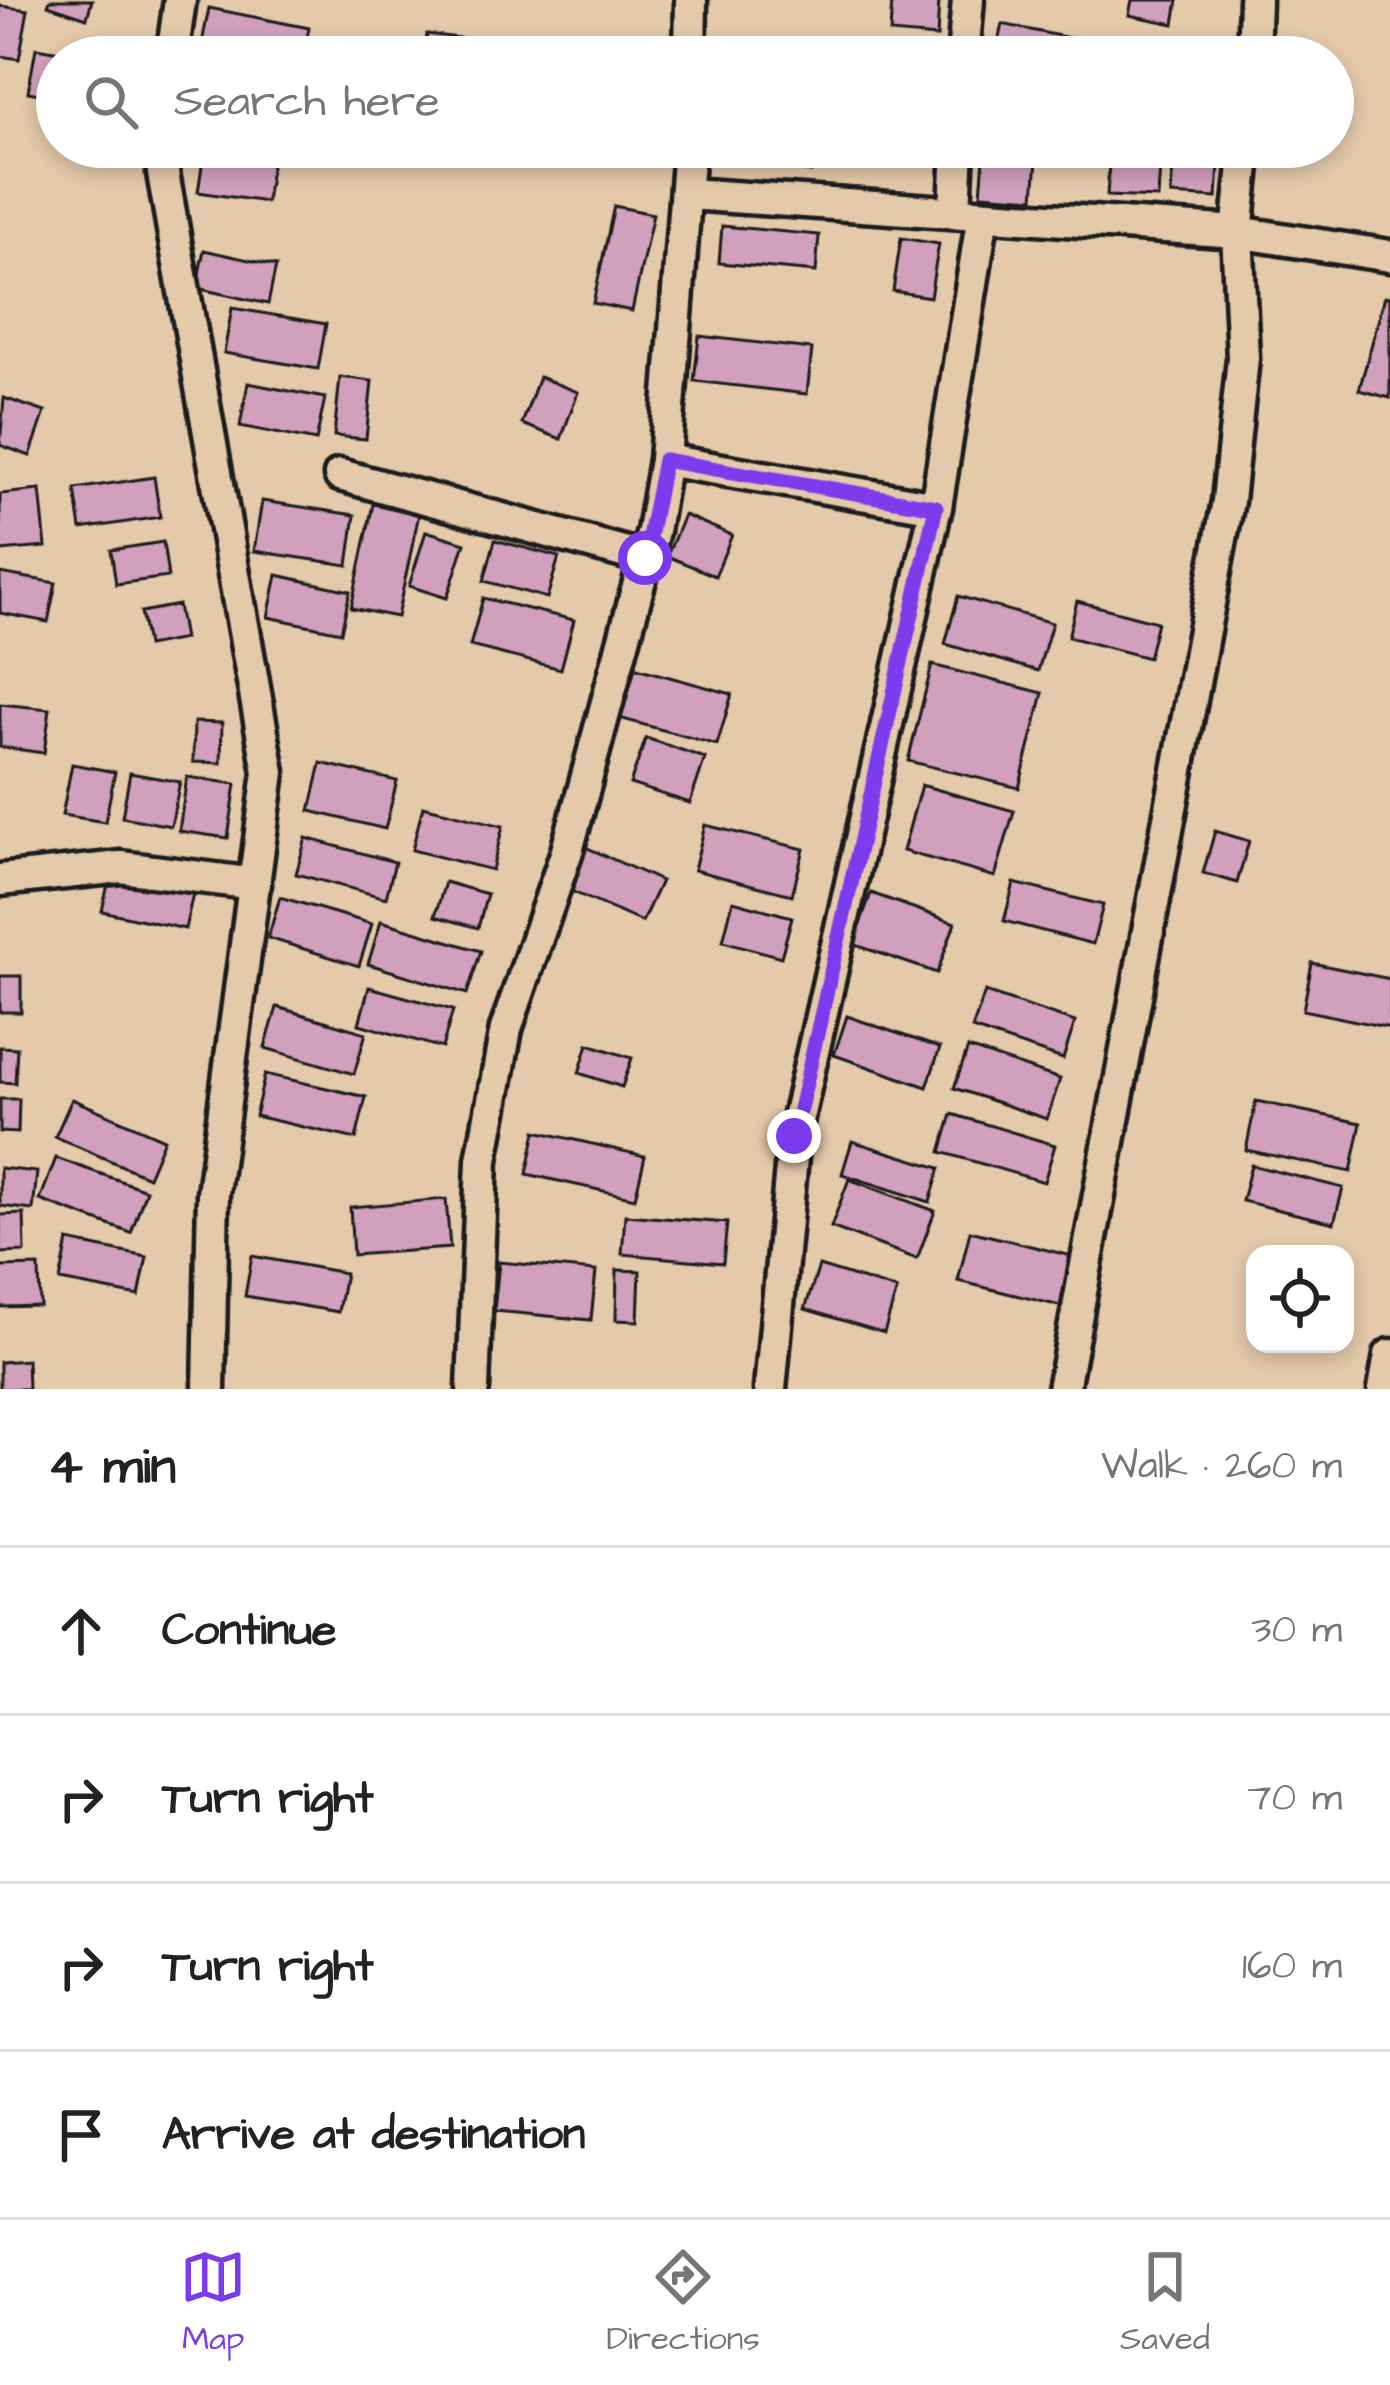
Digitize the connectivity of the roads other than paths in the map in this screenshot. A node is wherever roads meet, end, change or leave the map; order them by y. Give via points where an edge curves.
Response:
1 (180, 0) edge
2 (691, 0) edge
3 (968, 0) edge
4 (1255, 0) edge
5 (175, 36) edge
6 (690, 36) edge
7 (965, 36) edge
8 (1254, 36) edge
9 (166, 168) edge
10 (688, 168) edge
11 (962, 168) edge
12 (1244, 168) edge
13 (688, 194) junction
14 (969, 213) junction
15 (1237, 232) junction
16 (1390, 256) edge
17 (664, 460) junction
18 (340, 475) dead end
19 (936, 507) junction
20 (645, 558) junction
21 (0, 880) edge
22 (255, 884) junction
23 (1390, 1355) edge
24 (209, 1389) edge
25 (473, 1389) edge
26 (770, 1389) edge
27 (1064, 1389) edge
28 (1384, 1389) edge

1 - 5 street
2 - 6 street
3 - 7 street
4 - 8 street
9 - 22 street via 269,772
10 - 13 street
11 - 14 street
12 - 15 street
13 - 14 street
13 - 17 street
14 - 15 street
14 - 19 street
15 - 16 street
15 - 27 street via 1243,358 1228,500
17 - 19 street
17 - 20 street
18 - 20 street
19 - 26 street via 794,1136
20 - 25 street via 567,851 506,1029 482,1160
21 - 22 street via 121,867
22 - 24 street via 213,1193
23 - 28 street

